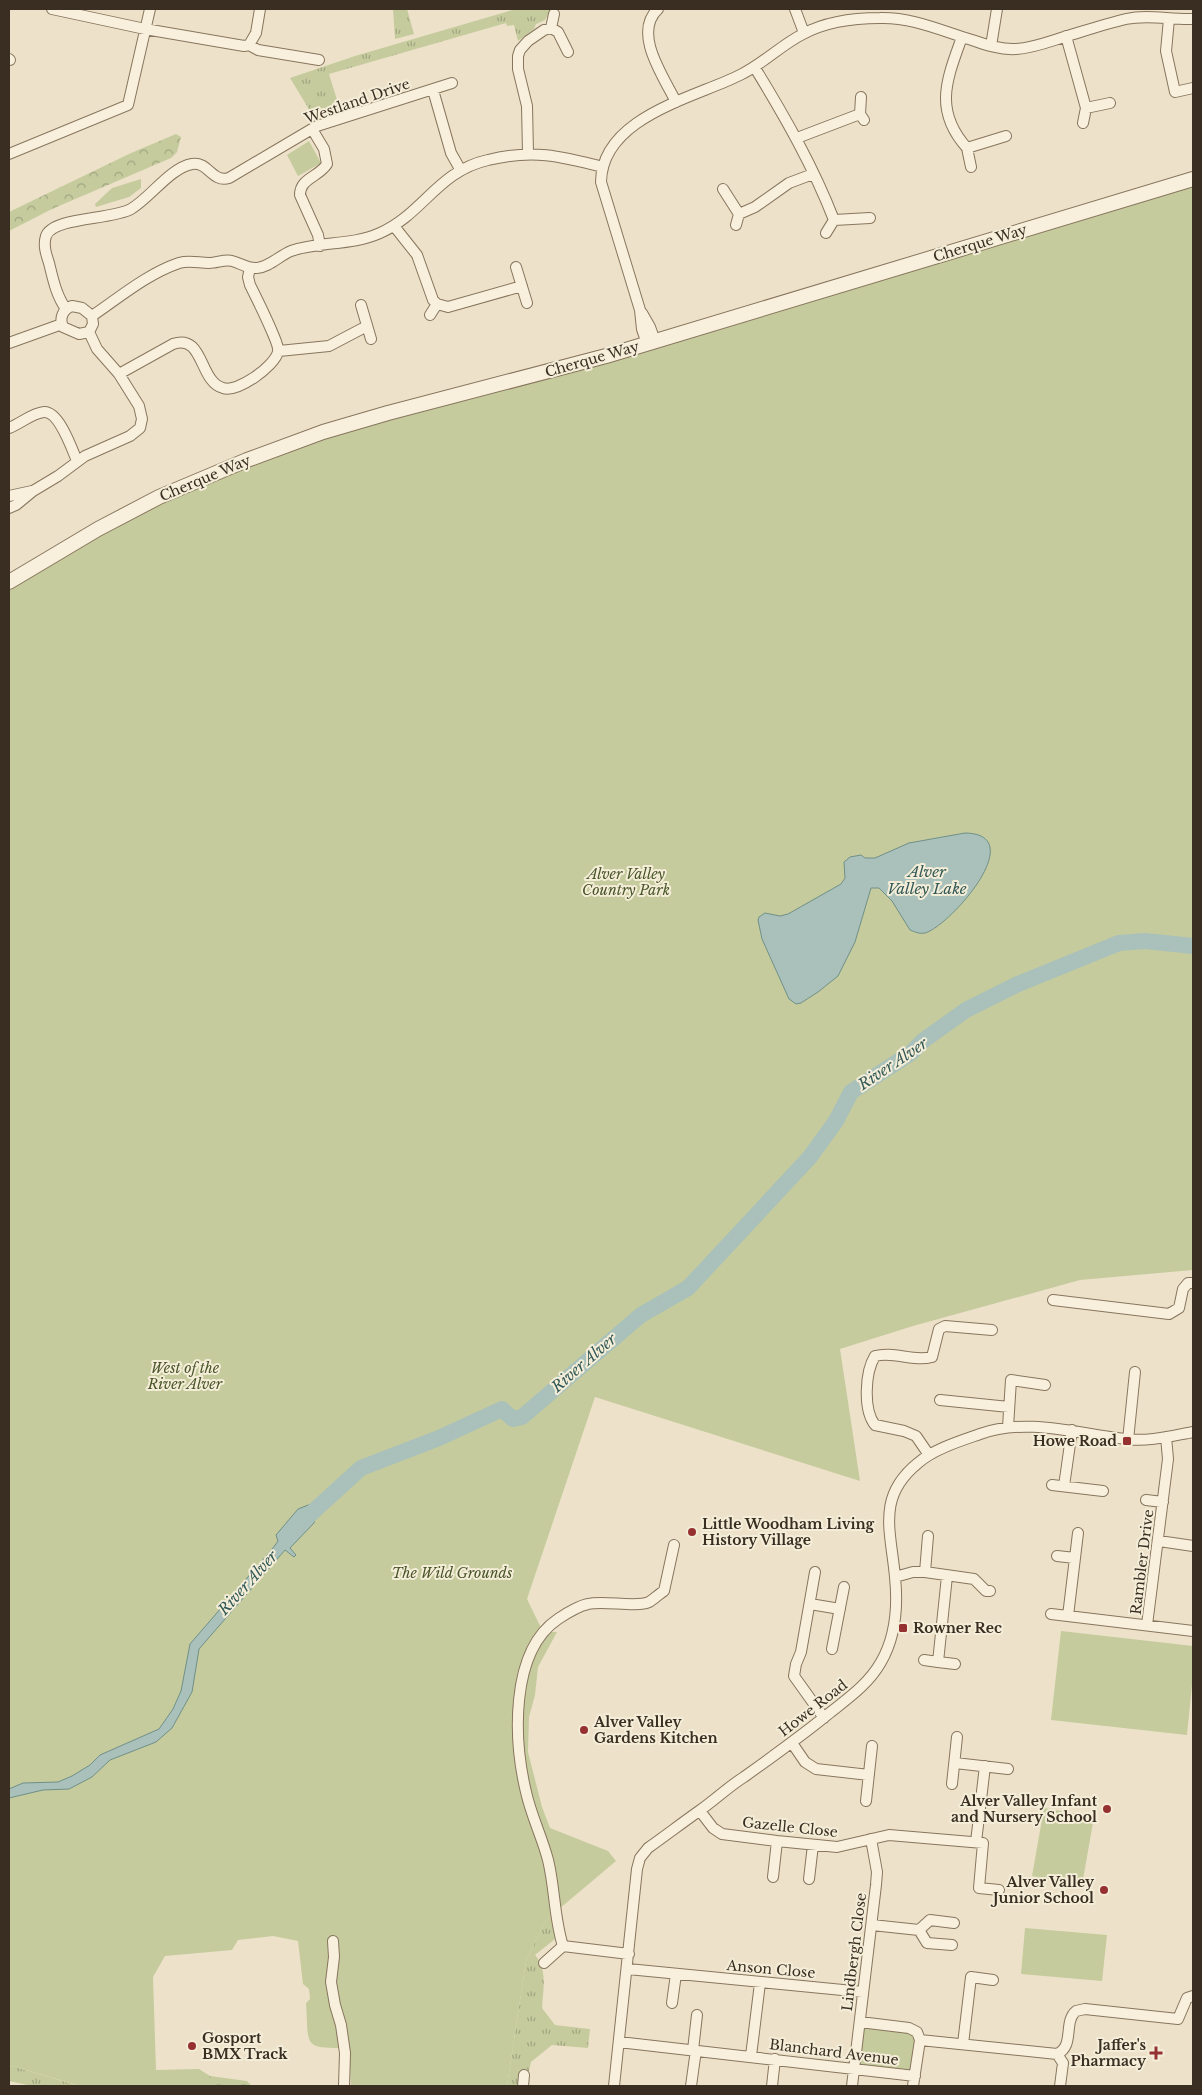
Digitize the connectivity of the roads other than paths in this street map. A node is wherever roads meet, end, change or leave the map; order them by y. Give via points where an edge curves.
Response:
1 (56, 9) edge
2 (150, 9) edge
3 (260, 9) edge
4 (658, 9) edge
5 (795, 9) edge
6 (910, 9) edge
7 (997, 9) edge
8 (554, 14) dead end
9 (1169, 19) junction
10 (1193, 19) edge
11 (908, 20) junction
12 (551, 28) junction
13 (145, 29) junction
14 (804, 33) junction
15 (1066, 36) junction
16 (962, 37) junction
17 (249, 45) junction
18 (991, 46) junction
19 (568, 52) dead end
20 (319, 60) dead end
21 (755, 68) junction
22 (452, 83) dead end
23 (1193, 88) edge
24 (433, 90) junction
25 (861, 97) dead end
26 (676, 102) junction
27 (1110, 103) dead end
28 (1086, 108) junction
29 (1083, 122) dead end
30 (312, 129) junction
31 (1006, 136) dead end
32 (797, 138) junction
33 (967, 148) junction
34 (528, 153) junction
35 (9, 154) edge
36 (971, 167) dead end
37 (603, 168) junction
38 (460, 169) junction
39 (813, 174) junction
40 (1193, 179) edge
41 (723, 189) dead end
42 (739, 214) junction
43 (870, 218) dead end
44 (834, 220) junction
45 (736, 225) dead end
46 (394, 226) junction
47 (826, 233) dead end
48 (320, 246) junction
49 (516, 267) dead end
50 (250, 268) junction
51 (522, 286) junction
52 (527, 303) dead end
53 (437, 304) junction
54 (361, 305) dead end
55 (66, 309) junction
56 (430, 315) dead end
57 (92, 316) junction
58 (62, 324) junction
59 (367, 326) junction
60 (89, 332) junction
61 (371, 339) dead end
62 (651, 342) junction
63 (9, 343) edge
64 (278, 351) junction
65 (119, 374) junction
66 (9, 428) edge
67 (77, 461) junction
68 (33, 491) junction
69 (9, 496) edge
70 (9, 508) edge
71 (9, 582) edge
72 (1193, 1283) edge
73 (1053, 1300) dead end
74 (992, 1330) dead end
75 (1135, 1372) dead end
76 (1045, 1385) dead end
77 (940, 1400) dead end
78 (1009, 1407) junction
79 (1008, 1428) junction
80 (1072, 1430) junction
81 (1193, 1432) edge
82 (1166, 1437) junction
83 (1128, 1440) junction
84 (929, 1455) junction
85 (1052, 1485) dead end
86 (1064, 1486) junction
87 (1103, 1491) dead end
88 (1146, 1500) dead end
89 (1163, 1502) junction
90 (1078, 1533) dead end
91 (928, 1536) dead end
92 (1159, 1541) junction
93 (674, 1545) dead end
94 (1193, 1546) edge
95 (1057, 1556) dead end
96 (1075, 1558) junction
97 (815, 1572) dead end
98 (925, 1572) junction
99 (947, 1576) junction
100 (896, 1577) junction
101 (844, 1587) dead end
102 (990, 1591) dead end
103 (810, 1604) junction
104 (840, 1609) junction
105 (1051, 1614) dead end
106 (1068, 1616) junction
107 (1147, 1625) junction
108 (1193, 1631) edge
109 (832, 1648) dead end
110 (924, 1660) dead end
111 (938, 1662) junction
112 (955, 1664) dead end
113 (824, 1718) junction
114 (957, 1736) dead end
115 (792, 1744) junction
116 (872, 1746) dead end
117 (954, 1763) junction
118 (985, 1766) junction
119 (1008, 1769) dead end
120 (869, 1775) junction
121 (952, 1784) dead end
122 (866, 1801) dead end
123 (700, 1811) junction
124 (871, 1839) junction
125 (777, 1841) junction
126 (976, 1842) junction
127 (813, 1845) junction
128 (773, 1876) dead end
129 (809, 1878) dead end
130 (999, 1890) dead end
131 (954, 1923) dead end
132 (872, 1925) junction
133 (919, 1930) junction
134 (333, 1941) dead end
135 (952, 1945) dead end
136 (563, 1946) junction
137 (629, 1954) junction
138 (544, 1963) dead end
139 (628, 1969) junction
140 (676, 1974) junction
141 (993, 1980) dead end
142 (760, 1983) junction
143 (863, 1992) junction
144 (1193, 1996) edge
145 (672, 2004) dead end
146 (697, 2015) dead end
147 (860, 2022) junction
148 (920, 2040) junction
149 (619, 2042) junction
150 (963, 2044) junction
151 (694, 2050) junction
152 (1057, 2054) junction
153 (751, 2056) junction
154 (774, 2059) junction
155 (854, 2068) junction
156 (524, 2075) dead end
157 (914, 2081) edge
158 (344, 2086) edge
159 (523, 2086) edge
160 (614, 2086) edge
161 (691, 2086) edge
162 (772, 2086) edge
163 (852, 2086) edge
164 (1060, 2086) edge

1 - 13 street
2 - 13 street
3 - 17 street via 256,33
4 - 26 street via 648,24 649,44
5 - 14 street
6 - 11 street
7 - 18 street
8 - 12 street
9 - 10 street
9 - 15 street via 1140,16
9 - 23 street via 1166,51 1170,94
11 - 14 street via 841,21
11 - 16 street
12 - 19 street via 558,32
12 - 34 street via 528,41 518,56 518,69 528,106
13 - 17 street via 237,46
13 - 35 street via 128,105
14 - 21 street
15 - 18 street via 1026,48
15 - 28 street
16 - 18 street
16 - 33 street via 948,76 945,100 951,124
17 - 20 street via 258,50
21 - 26 street
21 - 32 street
22 - 24 street, Westland Drive
24 - 30 street, Westland Drive
24 - 38 street via 451,152
25 - 32 street via 862,117
26 - 37 street via 646,116 626,131
27 - 28 street
28 - 29 street
30 - 48 street via 324,149 327,164 304,183 300,195
30 - 55 street, Westland Drive via 229,178 220,179 202,165 191,164 125,212 54,227 46,238 46,252 57,292
31 - 33 street
32 - 39 street
33 - 36 street
34 - 37 street via 561,156
34 - 38 street via 487,160
37 - 62 street via 603,189 640,310 642,329
38 - 46 street
39 - 42 street via 789,183
39 - 44 street
40 - 62 street, Cherque Way
41 - 42 street
42 - 45 street
43 - 44 street
44 - 47 street
46 - 48 street via 365,238
46 - 53 street via 417,255
48 - 50 street via 298,249 263,267
49 - 51 street
50 - 57 street via 228,260 181,263 137,284
50 - 64 street via 250,285
51 - 52 street
51 - 53 street via 448,307
53 - 56 street
54 - 59 street
55 - 57 street via 78,306
55 - 58 street
57 - 60 street
58 - 60 street via 73,332
58 - 63 street
59 - 61 street
59 - 64 street via 329,346
60 - 65 street via 96,349
62 - 71 street, Cherque Way via 388,413 323,432 247,460 159,497
64 - 65 street via 269,367 231,389 215,384 193,347 183,342 173,344
65 - 67 street via 139,406 140,428
66 - 67 street via 43,412 52,414
67 - 68 street
68 - 69 street
68 - 70 street
72 - 73 street via 1182,1289 1179,1308 1169,1314
74 - 84 street via 945,1326 939,1329 932,1357 883,1354 875,1356 870,1364 866,1409 870,1419 875,1425 916,1436
75 - 83 street
76 - 78 street via 1010,1380
77 - 78 street
78 - 79 street
79 - 80 street, Howe Road via 1018,1425
79 - 84 street, Howe Road via 982,1434
80 - 83 street, Howe Road
80 - 86 street
81 - 82 street, Howe Road
82 - 83 street, Howe Road
82 - 89 street, Rambler Drive via 1168,1459
84 - 100 street, Howe Road via 905,1475 891,1502 889,1540
85 - 86 street
86 - 87 street
88 - 89 street, Rambler Drive
89 - 92 street, Rambler Drive
90 - 96 street
91 - 98 street
92 - 94 street
92 - 107 street, Rambler Drive
93 - 136 street via 664,1591 647,1603 589,1604 566,1614 543,1632 524,1672 518,1704 523,1772 526,1792 548,1861
95 - 96 street
96 - 106 street
97 - 103 street
98 - 99 street
98 - 100 street
99 - 102 street via 974,1579
99 - 111 street
100 - 113 street, Howe Road via 894,1628 881,1662 861,1688
101 - 104 street
103 - 104 street
103 - 113 street via 794,1676
104 - 109 street
105 - 106 street
106 - 107 street
107 - 108 street
110 - 111 street
111 - 112 street
113 - 115 street, Howe Road
114 - 117 street
115 - 120 street via 816,1769
115 - 123 street, Howe Road
116 - 120 street
117 - 118 street
117 - 121 street
118 - 119 street
118 - 126 street
120 - 122 street
123 - 125 street, Gazelle Close via 722,1834
123 - 137 street, Howe Road via 648,1848 640,1858
124 - 126 street, Gazelle Close via 889,1836
124 - 127 street, Gazelle Close via 837,1847
124 - 132 street, Lindbergh Close via 876,1865
125 - 127 street, Gazelle Close
125 - 128 street
126 - 130 street via 983,1843 979,1888
127 - 129 street
131 - 133 street via 930,1920
132 - 133 street
132 - 143 street, Lindbergh Close
133 - 135 street via 927,1943
134 - 158 street via 331,1982 345,2053
136 - 137 street
136 - 138 street
137 - 139 street, Howe Road
139 - 140 street, Anson Close
139 - 149 street, Howe Road
140 - 142 street, Anson Close
140 - 145 street
141 - 150 street via 971,1977
142 - 143 street, Anson Close
142 - 153 street
143 - 147 street, Lindbergh Close
144 - 152 street via 1187,1998 1178,2019 1085,2009 1076,2011 1070,2020 1066,2045
146 - 151 street
147 - 148 street, Lindbergh Close via 909,2028 917,2032
147 - 155 street, Lindbergh Close
148 - 150 street
148 - 157 street, Blanchard Avenue
149 - 151 street, Blanchard Avenue
149 - 160 street, Howe Road
150 - 152 street
151 - 153 street, Blanchard Avenue
151 - 161 street
152 - 164 street via 1063,2063
153 - 154 street, Blanchard Avenue
154 - 155 street, Blanchard Avenue
154 - 162 street
155 - 157 street, Blanchard Avenue
155 - 163 street, Lindbergh Close
156 - 159 street

